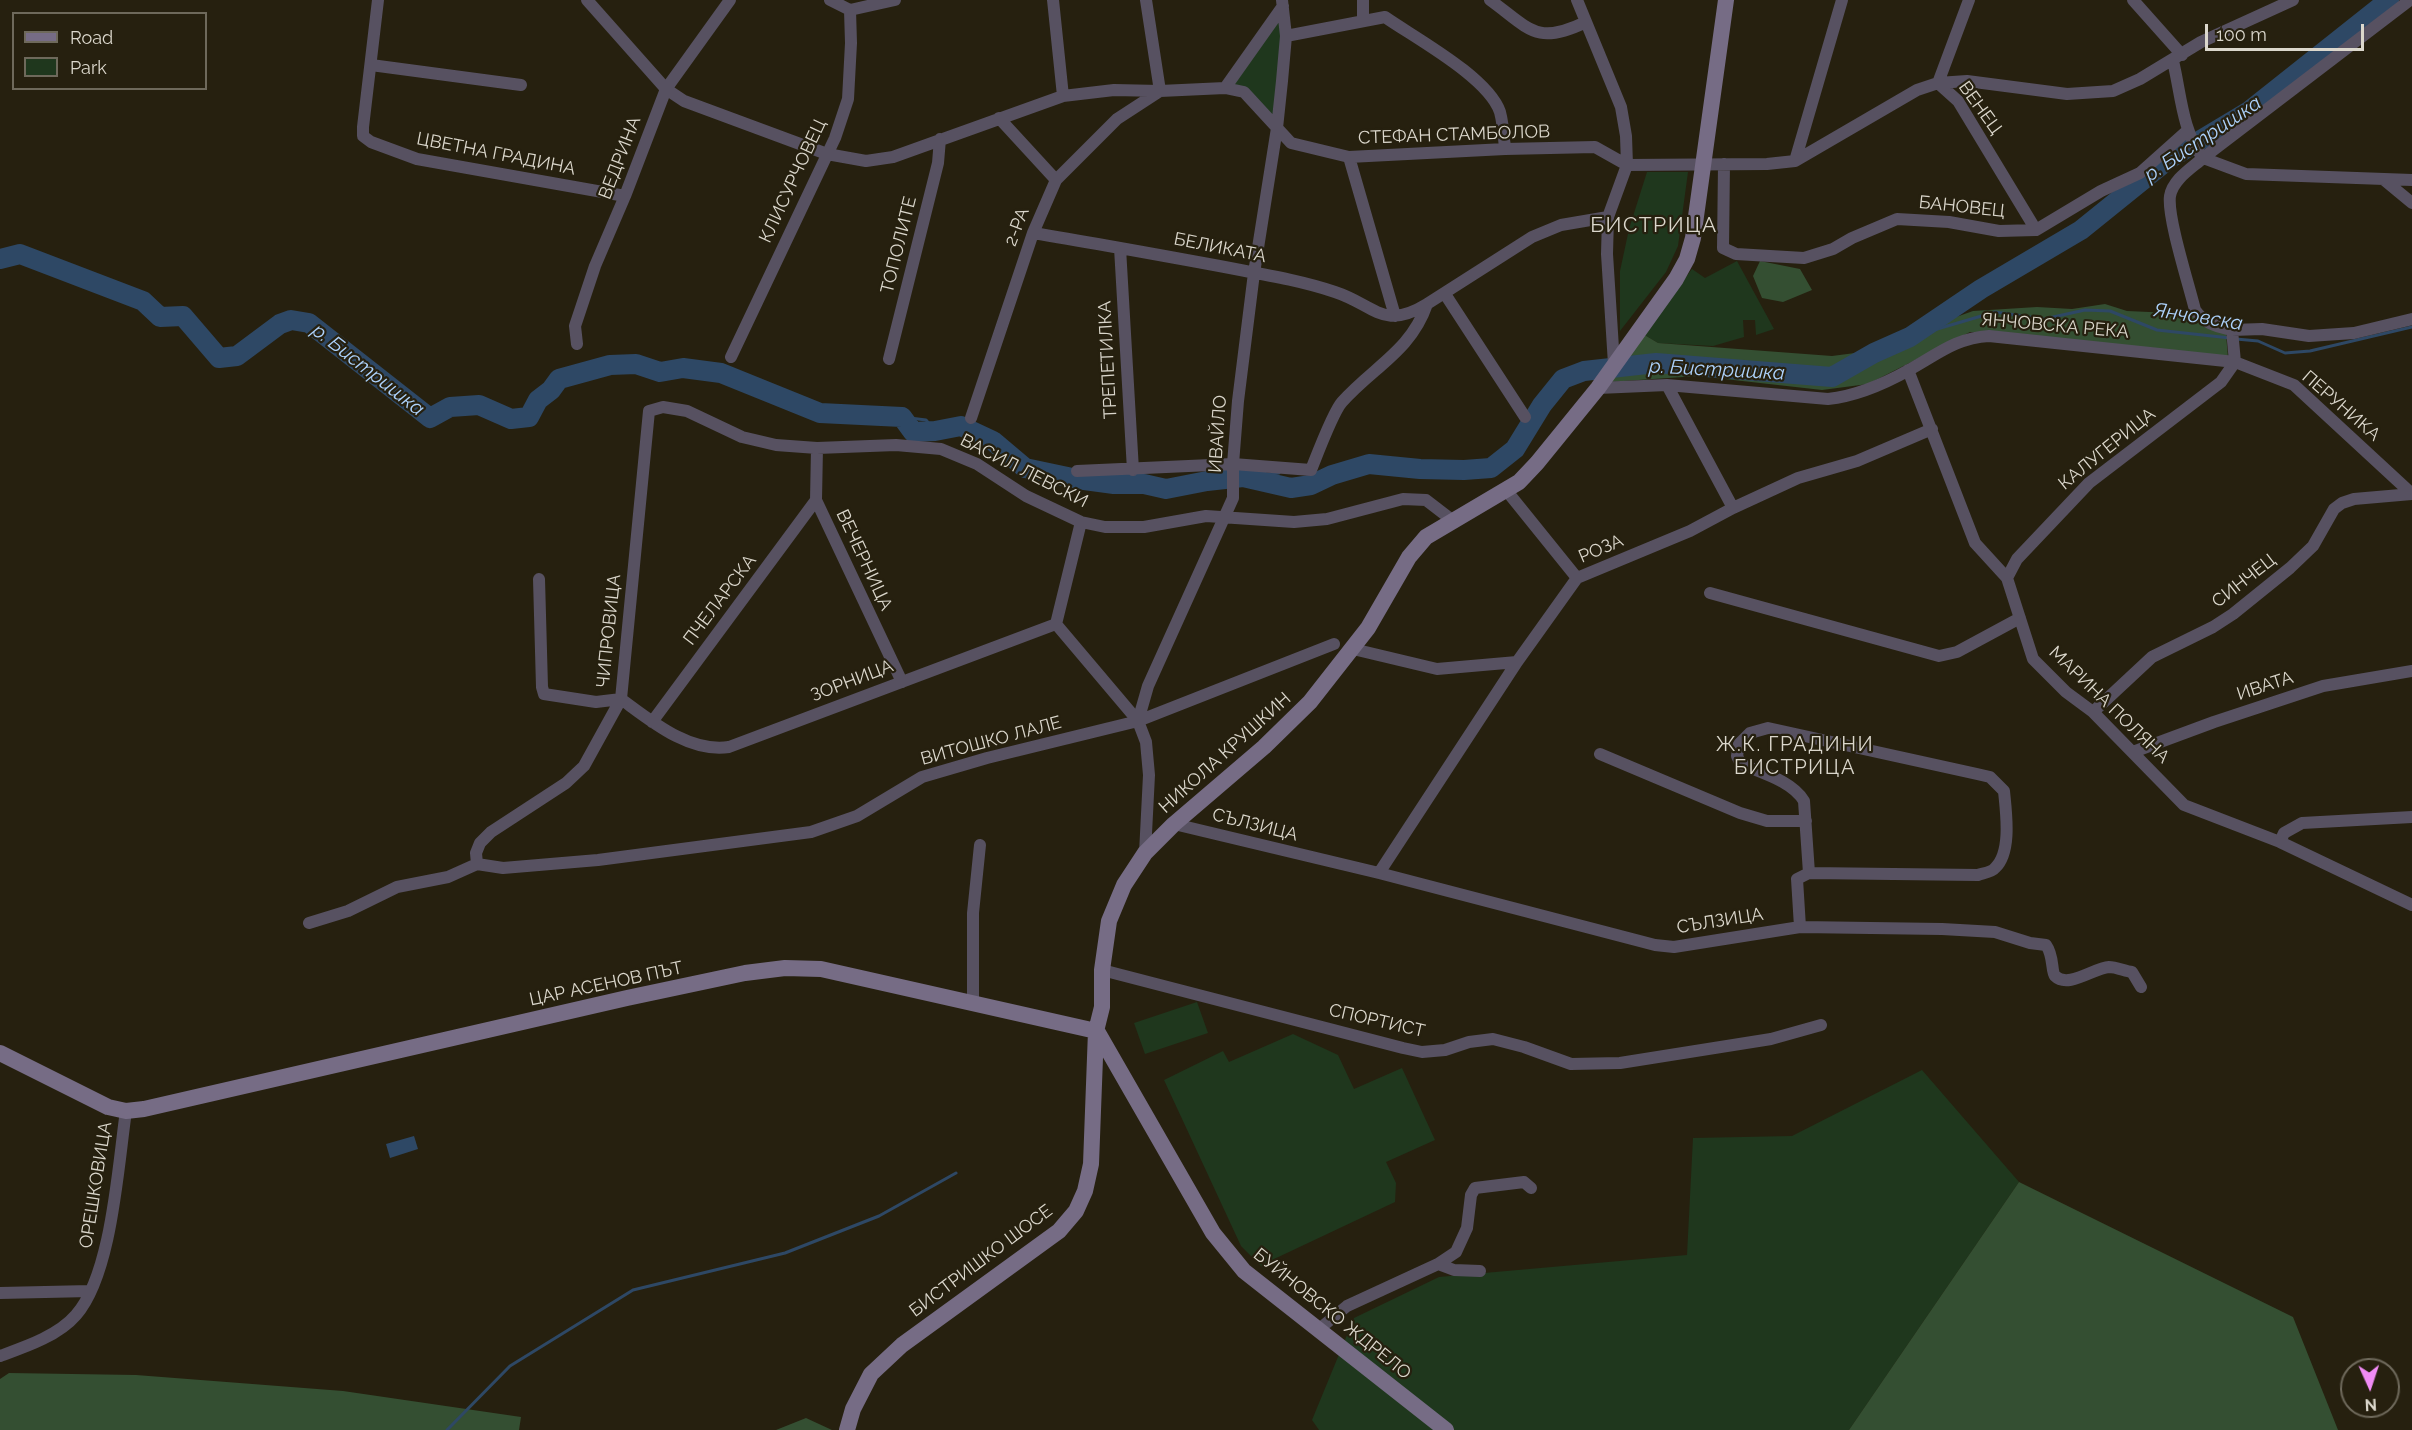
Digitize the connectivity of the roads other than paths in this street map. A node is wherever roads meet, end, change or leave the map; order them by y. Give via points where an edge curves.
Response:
1 (378, 0) edge
2 (587, 0) edge
3 (729, 0) edge
4 (830, 0) edge
5 (895, 0) edge
6 (1053, 0) edge
7 (1146, 0) edge
8 (1363, 0) edge
9 (1490, 0) edge
10 (1577, 0) edge
11 (1726, 0) edge
12 (1842, 0) edge
13 (1969, 0) edge
14 (2133, 0) edge
15 (2293, 0) edge
16 (2410, 0) edge
17 (1282, 3) edge
18 (850, 10) junction
19 (1363, 21) junction
20 (1586, 22) junction
21 (1286, 36) junction
22 (2177, 58) junction
23 (371, 65) junction
24 (1938, 83) junction
25 (521, 85) dead end
26 (666, 88) junction
27 (1225, 88) junction
28 (1160, 91) junction
29 (1063, 96) junction
30 (999, 118) junction
31 (1277, 128) junction
32 (2188, 132) junction
33 (940, 139) junction
34 (1505, 149) junction
35 (827, 154) junction
36 (1349, 157) junction
37 (2203, 158) junction
38 (1795, 161) junction
39 (1704, 164) junction
40 (1724, 164) junction
41 (1627, 165) junction
42 (2383, 179) junction
43 (1056, 180) junction
44 (2412, 180) edge
45 (625, 196) junction
46 (2412, 203) edge
47 (1608, 217) junction
48 (2036, 230) junction
49 (1033, 233) junction
50 (1120, 248) junction
51 (1254, 273) junction
52 (1445, 294) junction
53 (1428, 304) junction
54 (1395, 316) junction
55 (2412, 318) edge
56 (2233, 333) junction
57 (577, 344) dead end
58 (731, 357) dead end
59 (889, 359) dead end
60 (2235, 359) junction
61 (1614, 364) junction
62 (1908, 370) junction
63 (1600, 385) junction
64 (1667, 385) junction
65 (649, 411) joint
66 (1525, 417) dead end
67 (971, 418) dead end
68 (1932, 429) junction
69 (817, 448) junction
70 (1233, 464) junction
71 (1133, 470) junction
72 (1077, 471) dead end
73 (1506, 490) junction
74 (2412, 494) edge
75 (816, 500) junction
76 (1733, 508) junction
77 (1224, 517) junction
78 (1452, 520) junction
79 (1081, 522) junction
80 (1577, 578) junction
81 (2007, 578) junction
82 (539, 579) dead end
83 (1710, 593) dead end
84 (2020, 618) junction
85 (1056, 624) junction
86 (1334, 644) dead end
87 (1353, 649) junction
88 (1518, 662) junction
89 (2412, 672) edge
90 (902, 682) junction
91 (621, 699) junction
92 (2093, 712) junction
93 (1138, 721) junction
94 (652, 722) junction
95 (2133, 752) junction
96 (1600, 754) dead end
97 (2412, 817) edge
98 (1806, 820) junction
99 (1174, 824) junction
100 (2280, 842) junction
101 (980, 845) dead end
102 (1145, 853) junction
103 (477, 864) junction
104 (1379, 873) junction
105 (1809, 873) junction
106 (2412, 905) edge
107 (309, 923) dead end
108 (1800, 927) junction
109 (1102, 970) junction
110 (2141, 987) dead end
111 (973, 1002) junction
112 (1821, 1025) dead end
113 (1096, 1031) junction
114 (0, 1053) edge
115 (126, 1111) junction
116 (1531, 1188) dead end
117 (1438, 1263) junction
118 (1480, 1270) dead end
119 (90, 1291) junction
120 (0, 1293) edge
121 (1318, 1330) junction
122 (0, 1356) edge
123 (847, 1430) edge
124 (1446, 1430) edge

1 - 23 street
2 - 26 street, СТЕФАН СТАМБОЛОВ
3 - 26 street, ВЕДРИНА
4 - 18 street
5 - 18 street
6 - 29 street
7 - 28 street
8 - 19 street
9 - 20 street via 1531,30 1547,35 1563,33
10 - 20 street
11 - 39 street
12 - 38 street
13 - 24 street, ВЕНЕЦ
14 - 22 street
15 - 22 street via 2216,34
16 - 37 street
17 - 21 street, ИВАЙЛО
17 - 27 street
18 - 35 street, КЛИСУРЧОВЕЦ via 848,99
19 - 21 street
19 - 34 street via 1385,17 1477,80 1500,112
20 - 41 street via 1620,107
21 - 31 street, ИВАЙЛО
22 - 24 street via 2113,91 2088,94 1967,81
22 - 32 street
23 - 25 street
23 - 45 street, ЦВЕТНА ГРАДИНА via 363,136 371,142 417,159
24 - 38 street via 1917,90
24 - 48 street, ВЕНЕЦ via 1958,101
26 - 35 street, СТЕФАН СТАМБОЛОВ via 684,101
26 - 45 street, ВЕДРИНА
27 - 28 street, СТЕФАН СТАМБОЛОВ
27 - 31 street, СТЕФАН СТАМБОЛОВ via 1244,92
28 - 29 street, СТЕФАН СТАМБОЛОВ via 1114,90
28 - 43 street, 2-РА via 1117,119
29 - 30 street, СТЕФАН СТАМБОЛОВ
30 - 33 street, СТЕФАН СТАМБОЛОВ
30 - 43 street
31 - 36 street, СТЕФАН СТАМБОЛОВ via 1292,143
31 - 51 street, ИВАЙЛО
32 - 37 street
32 - 48 street, БАНОВЕЦ via 2140,173
33 - 35 street, СТЕФАН СТАМБОЛОВ via 893,157 866,161
33 - 59 street, ТОПОЛИТЕ via 938,162
34 - 36 street, СТЕФАН СТАМБОЛОВ
34 - 41 street, СТЕФАН СТАМБОЛОВ via 1595,147
35 - 58 street, КЛИСУРЧОВЕЦ
36 - 54 street
37 - 42 street via 2246,174
37 - 56 street via 2179,178 2170,194 2171,213 2195,309 2202,320
38 - 40 street
39 - 40 street
39 - 41 street
39 - 61 street, НИКОЛА КРУШКИН via 1687,259
40 - 48 street, БАНОВЕЦ via 1723,248 1736,254 1804,258 1898,219 1949,222 1999,231
41 - 47 street
42 - 44 street
42 - 46 street
43 - 49 street, 2-РА
45 - 57 street, ВЕДРИНА via 575,326
47 - 52 street via 1561,225 1532,237
47 - 61 street via 1606,254
49 - 50 street, БЕЛИКАТА
49 - 67 street, 2-РА
50 - 51 street, БЕЛИКАТА
50 - 71 street, ТРЕПЕТИЛКА
51 - 54 street, БЕЛИКАТА via 1336,292 1379,313
51 - 70 street, ИВАЙЛО
52 - 53 street
52 - 66 street
53 - 54 street via 1409,315
53 - 70 street, ВАСИЛ ЛЕВСКИ via 1421,322 1397,353 1341,403 1311,470
55 - 56 street via 2354,333 2309,336 2262,329
56 - 60 street
60 - 62 street, ЯНЧОВСКА РЕКА via 1989,336 1961,341
60 - 74 street, ПЕРУНИКА via 2294,385
60 - 81 street, КАЛУГЕРИЦА via 2221,382 2089,483 2017,559
61 - 63 street, НИКОЛА КРУШКИН
62 - 64 street, ЯНЧОВСКА РЕКА via 1869,390 1828,399
62 - 68 street, МАРИНА ПОЛЯНА
63 - 64 street, ЯНЧОВСКА РЕКА
63 - 73 street, НИКОЛА КРУШКИН via 1537,463
64 - 76 street
65 - 69 street, ВАСИЛ ЛЕВСКИ via 663,406 687,411 742,437
65 - 91 street, ЧИПРОВИЦА
68 - 76 street, РОЗА via 1857,461 1798,478
68 - 81 street, МАРИНА ПОЛЯНА via 1975,543
69 - 75 street, ВЕЧЕРНИЦА
69 - 79 street, ВАСИЛ ЛЕВСКИ via 941,449 977,464 1026,496
70 - 71 street, ВАСИЛ ЛЕВСКИ
70 - 77 street, ИВАЙЛО via 1233,498
71 - 72 street, ВАСИЛ ЛЕВСКИ
73 - 78 street, НИКОЛА КРУШКИН
73 - 80 street
74 - 92 street, СИНЧЕЦ via 2342,503 2334,509 2313,546 2290,568 2213,627 2152,657
75 - 90 street, ВЕЧЕРНИЦА
75 - 94 street, ПЧЕЛАРСКА
76 - 80 street, РОЗА via 1690,531
77 - 78 street, ВАСИЛ ЛЕВСКИ via 1294,522 1327,519 1403,499 1426,500
77 - 79 street, ВАСИЛ ЛЕВСКИ via 1206,516 1144,527 1105,527
77 - 93 street, ИВАЙЛО via 1148,686
78 - 87 street, НИКОЛА КРУШКИН via 1426,537 1409,557
79 - 85 street
80 - 88 street, РОЗА
81 - 84 street, МАРИНА ПОЛЯНА
82 - 91 street via 544,694 596,702
83 - 84 street via 1939,656 1957,652
84 - 92 street, МАРИНА ПОЛЯНА via 2034,659 2066,692
85 - 90 street, ЗОРНИЦА
85 - 93 street
86 - 93 street, ВИТОШКО ЛАЛЕ
87 - 88 street via 1437,669
87 - 99 street, НИКОЛА КРУШКИН via 1310,702 1264,747
88 - 104 street, РОЗА
89 - 95 street, ИВАТА via 2323,686
90 - 94 street, ЗОРНИЦА via 729,747 701,747
91 - 94 street, ЗОРНИЦА
91 - 103 street, ЧИПРОВИЦА via 584,766 566,783 491,832 480,843
92 - 95 street, МАРИНА ПОЛЯНА
93 - 102 street via 1146,742 1149,776
93 - 103 street, ВИТОШКО ЛАЛЕ via 922,777 857,816 811,831 586,861 503,868
95 - 100 street, МАРИНА ПОЛЯНА via 2184,805
96 - 98 street via 1740,813 1767,821
97 - 100 street via 2302,823 2284,833
98 - 105 street
98 - 105 street via 1804,801 1798,792 1741,764 1738,744 1750,733 1768,728 1990,777 2004,791 2007,818 2004,856 1994,870 1978,875
99 - 102 street, НИКОЛА КРУШКИН
99 - 104 street, СЪЛЗИЦА
100 - 106 street, МАРИНА ПОЛЯНА
101 - 111 street via 973,913
102 - 109 street, НИКОЛА КРУШКИН via 1124,885 1109,921
103 - 107 street via 448,877 397,887 348,911
104 - 108 street, СЪЛЗИЦА via 1665,946
105 - 108 street via 1797,879
108 - 110 street, СЪЛЗИЦА via 1995,932 2046,945 2057,977 2068,980 2108,967 2132,972
109 - 112 street, СПОРТИСТ via 1422,1052 1493,1039 1570,1064 1620,1063 1771,1039
109 - 113 street, НИКОЛА КРУШКИН via 1102,1007
111 - 113 street, ЦАР АСЕНОВ ПЪТ
111 - 115 street, ЦАР АСЕНОВ ПЪТ via 821,969 785,968 627,998
113 - 121 street, БУЙНОВСКО ЖДРЕЛО via 1213,1233 1244,1271
113 - 123 street, БИСТРИШКО ШОСЕ via 1091,1164 1076,1212 1059,1231 902,1345 871,1374
114 - 115 street via 108,1107
115 - 119 street, ОРЕШКОВИЦА via 106,1250
116 - 117 street via 1524,1182 1475,1188 1463,1238 1456,1252
117 - 118 street via 1454,1270
117 - 121 street via 1347,1306
119 - 120 street
119 - 122 street, ОРЕШКОВИЦА via 76,1315 55,1331
121 - 124 street, БУЙНОВСКО ЖДРЕЛО

